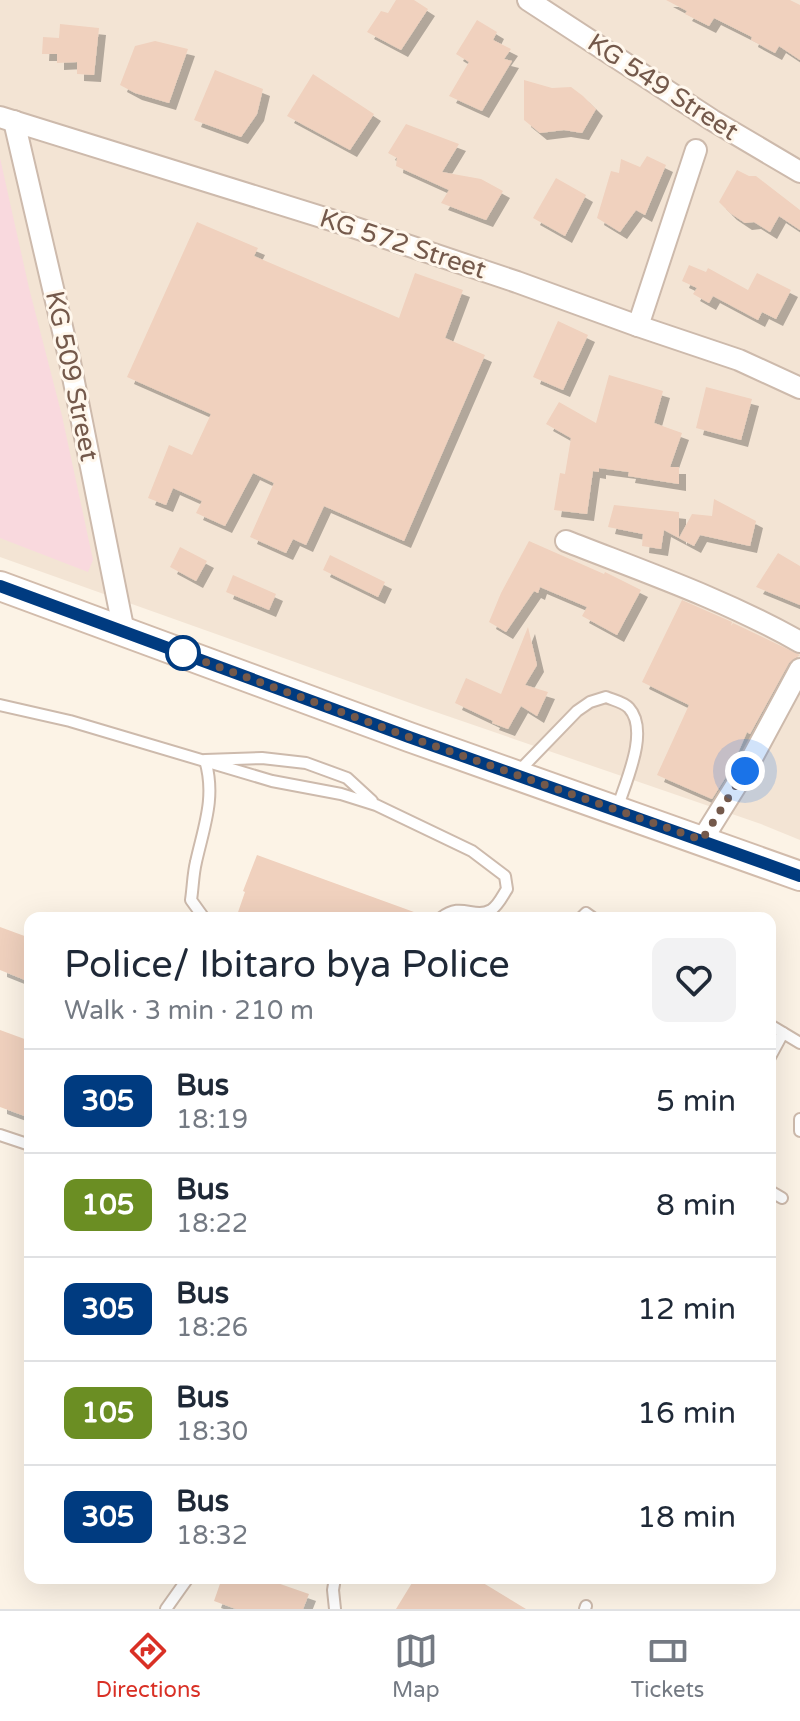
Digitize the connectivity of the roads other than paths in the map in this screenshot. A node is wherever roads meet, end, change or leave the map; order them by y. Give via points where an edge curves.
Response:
1 (528, 0) edge
2 (7, 119) edge
3 (696, 150) dead end
4 (800, 172) edge
5 (638, 326) junction
6 (800, 388) edge
7 (566, 541) dead end
8 (0, 586) edge
9 (124, 632) junction
10 (800, 642) edge
11 (800, 669) edge
12 (0, 705) edge
13 (205, 760) junction
14 (516, 775) junction
15 (376, 805) junction
16 (616, 810) junction
17 (702, 840) junction
18 (800, 876) edge
19 (200, 912) edge
20 (448, 912) edge
21 (473, 912) edge
22 (484, 912) edge
23 (776, 1029) edge
24 (783, 1033) junction
25 (800, 1043) edge
26 (776, 1046) edge
27 (800, 1119) edge
28 (800, 1131) edge
29 (0, 1135) edge
30 (24, 1143) edge
31 (776, 1194) edge
32 (782, 1198) dead end
33 (184, 1584) edge
34 (334, 1584) edge
35 (166, 1609) edge
36 (335, 1609) edge

1 - 4 street, KG 549 Street
2 - 5 street, KG 572 Street via 344,224
2 - 9 street, KG 509 Street via 69,357
3 - 5 street
5 - 6 street, KG 572 Street via 739,360
7 - 10 street via 766,622
8 - 9 main road
9 - 14 main road
11 - 17 street
12 - 13 lane
13 - 15 lane
13 - 15 lane via 306,763 347,778
13 - 19 lane via 210,802 191,900
14 - 16 main road
14 - 16 lane via 577,711 606,697 628,706 638,724
15 - 22 lane via 472,851 505,876 507,889 498,904
16 - 17 main road
17 - 18 main road
20 - 21 lane
23 - 24 lane
24 - 25 lane
24 - 26 lane
27 - 28 lane
29 - 30 lane
31 - 32 lane
33 - 35 lane
34 - 36 lane

